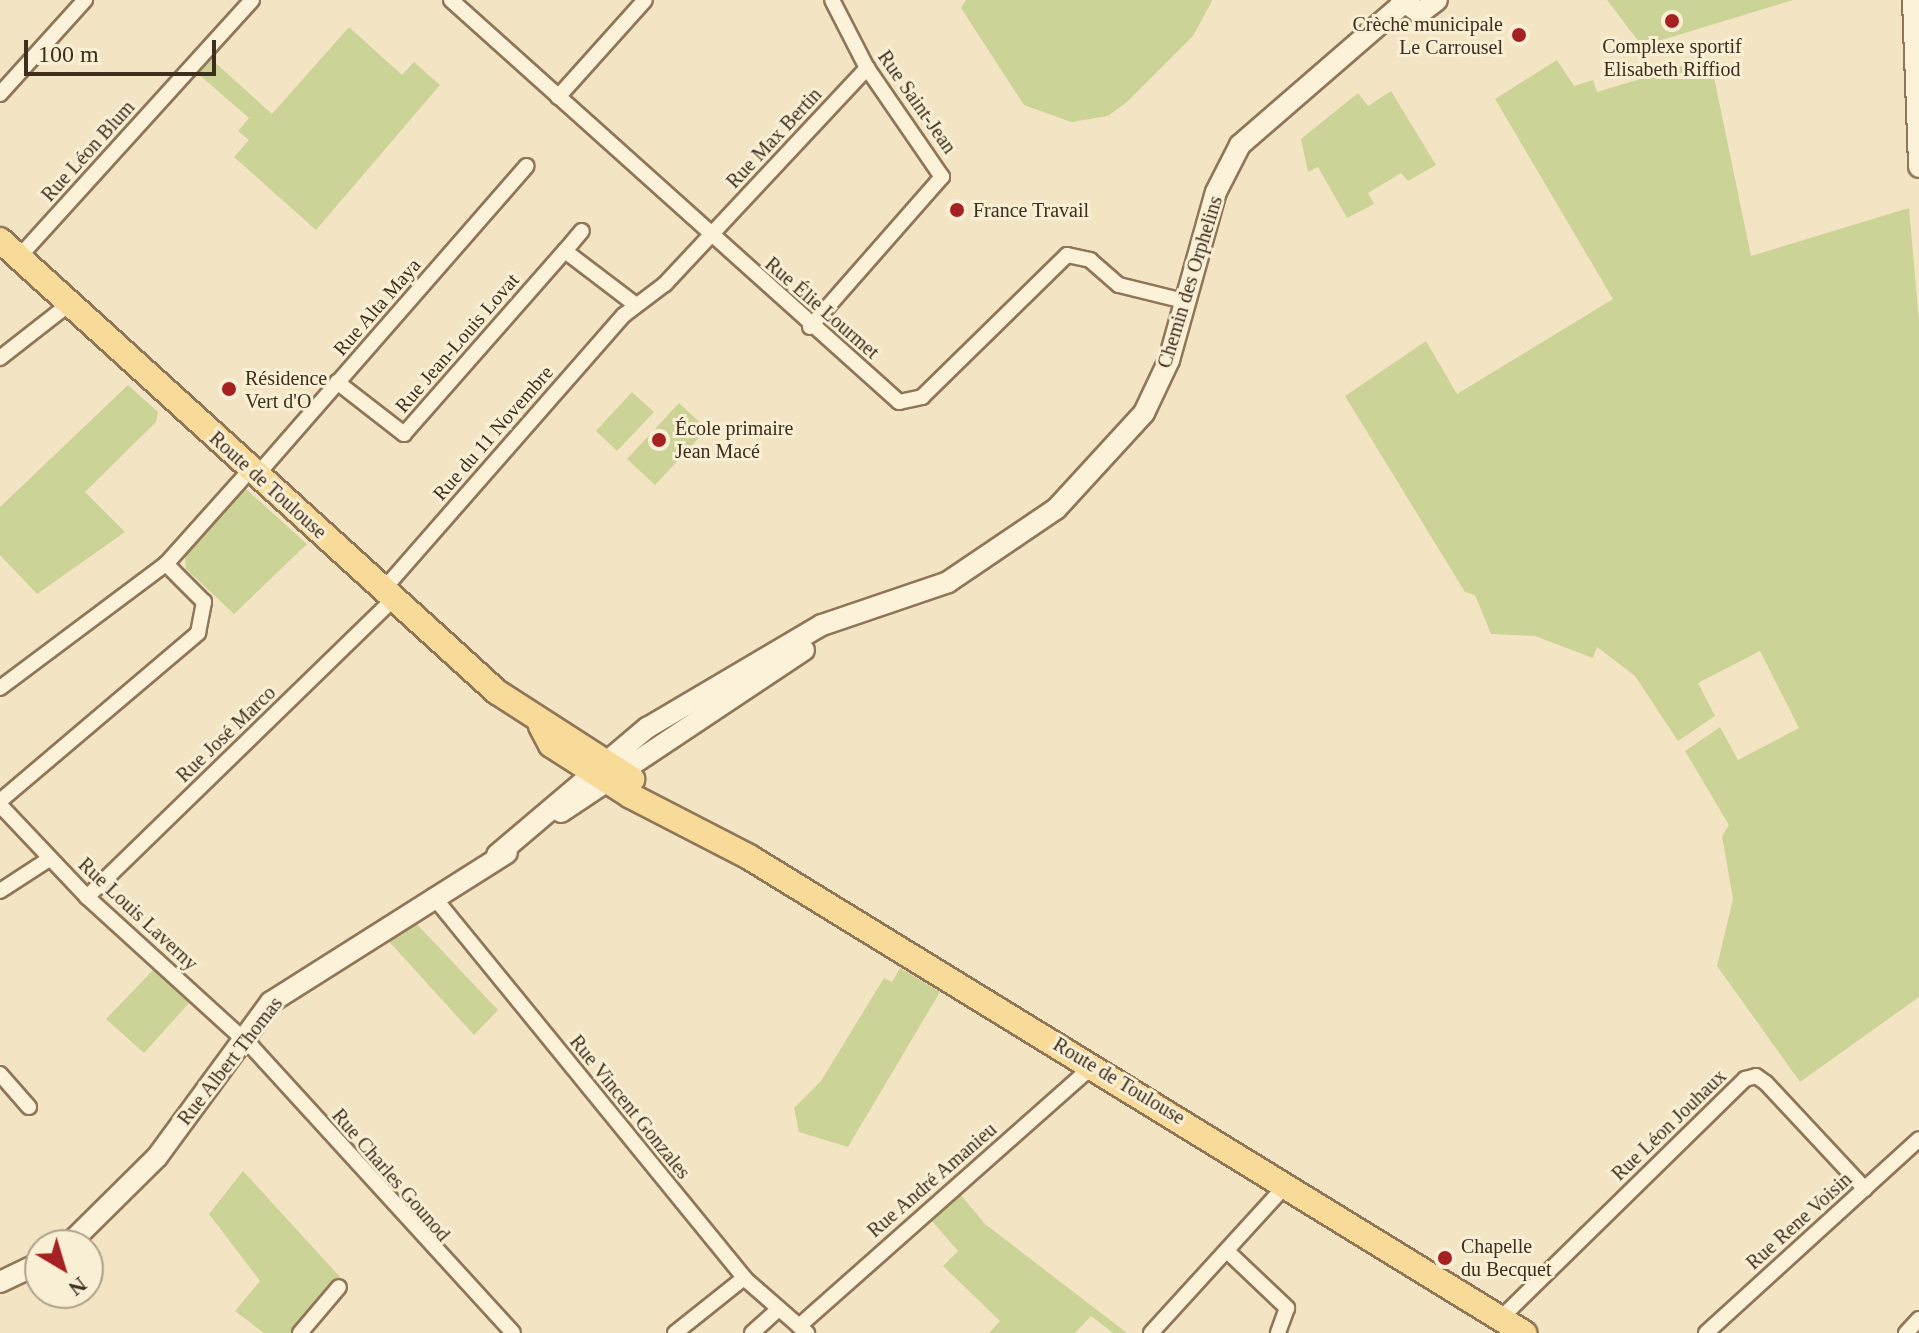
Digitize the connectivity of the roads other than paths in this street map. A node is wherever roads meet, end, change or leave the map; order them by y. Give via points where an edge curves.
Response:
1 (85, 0) edge
2 (252, 0) edge
3 (451, 0) edge
4 (645, 0) edge
5 (832, 0) edge
6 (1437, 0) edge
7 (1913, 0) edge
8 (1402, 2) edge
9 (869, 71) junction
10 (1916, 82) edge
11 (0, 94) edge
12 (558, 97) junction
13 (527, 166) dead end
14 (1919, 167) edge
15 (582, 231) dead end
16 (711, 236) junction
17 (0, 240) edge
18 (565, 251) junction
19 (19, 257) junction
20 (1188, 302) junction
21 (69, 304) junction
22 (636, 305) junction
23 (810, 327) junction
24 (0, 358) edge
25 (337, 382) junction
26 (254, 472) junction
27 (166, 564) junction
28 (388, 594) junction
29 (0, 688) edge
30 (604, 770) junction
31 (0, 803) edge
32 (49, 859) junction
33 (0, 891) edge
34 (433, 896) junction
35 (87, 897) junction
36 (243, 1038) junction
37 (1093, 1066) junction
38 (0, 1074) edge
39 (29, 1107) dead end
40 (1919, 1139) edge
41 (1287, 1184) junction
42 (1865, 1189) junction
43 (84, 1229) edge
44 (1227, 1251) junction
45 (24, 1271) edge
46 (744, 1278) junction
47 (0, 1282) edge
48 (339, 1287) dead end
49 (779, 1309) junction
50 (1501, 1318) junction
51 (1919, 1319) edge
52 (803, 1329) edge
53 (300, 1333) edge
54 (513, 1333) edge
55 (675, 1333) edge
56 (752, 1333) edge
57 (1151, 1333) edge
58 (1278, 1333) edge
59 (1524, 1333) edge
60 (1706, 1333) edge
61 (1906, 1333) edge

1 - 11 street
2 - 19 street, Rue Léon Blum
3 - 12 street, Rue Élie Lourmet
4 - 12 street
5 - 9 street, Rue Saint-Jean
6 - 8 street via 1420,13
7 - 10 street
8 - 20 street, Chemin des Orphelins via 1240,145 1216,192
9 - 16 street, Rue Max Bertin
9 - 23 street, Rue Saint-Jean via 942,177
10 - 14 street
12 - 16 street, Rue Élie Lourmet
13 - 25 street, Rue Alta Maya
15 - 18 street, Rue Jean-Louis Lovat
16 - 22 street, Rue Max Bertin
16 - 23 street, Rue Élie Lourmet
17 - 19 main road, Route de Toulouse
18 - 22 street
18 - 25 street, Rue Jean-Louis Lovat via 404,434
19 - 21 main road, Route de Toulouse
20 - 23 street, Rue Élie Lourmet via 1119,285 1090,260 1067,255 922,397 907,403 894,400
20 - 30 street, Chemin des Orphelins via 1144,413 1056,509 948,582 850,618
21 - 24 street
21 - 26 main road, Route de Toulouse
22 - 28 street, Rue du 11 Novembre
25 - 26 street, Rue Alta Maya
26 - 27 street, Rue Alta Maya
26 - 28 main road, Route de Toulouse
27 - 29 street, Rue Alta Maya
27 - 31 street via 204,602 198,633
28 - 30 main road, Route de Toulouse via 541,726 551,745
28 - 35 street, Rue José Marco
30 - 34 street, Rue Albert Thomas via 497,855
30 - 37 main road, Route de Toulouse via 692,832 710,835
31 - 32 street
32 - 33 street, Rue Louis Laverny
32 - 35 street, Rue Louis Laverny
34 - 36 street, Rue Albert Thomas via 281,993
34 - 46 street, Rue Vincent Gonzales
35 - 36 street, Rue Louis Laverny
36 - 43 street, Rue Albert Thomas via 157,1157
36 - 54 street, Rue Charles Gounod
37 - 41 main road, Route de Toulouse
37 - 52 street, Rue André Amanieu
38 - 39 street
40 - 42 street, Rue Rene Voisin
41 - 44 street
41 - 50 main road, Route de Toulouse
42 - 50 street, Rue Léon Jouhaux via 1766,1083 1756,1076 1745,1079
42 - 60 street, Rue Rene Voisin
44 - 57 street
44 - 58 street via 1287,1308
45 - 47 street
46 - 49 street, Rue Vincent Gonzales
46 - 55 street
48 - 53 street
49 - 52 street, Rue Vincent Gonzales
49 - 56 street
50 - 59 main road, Route de Toulouse
51 - 61 street

